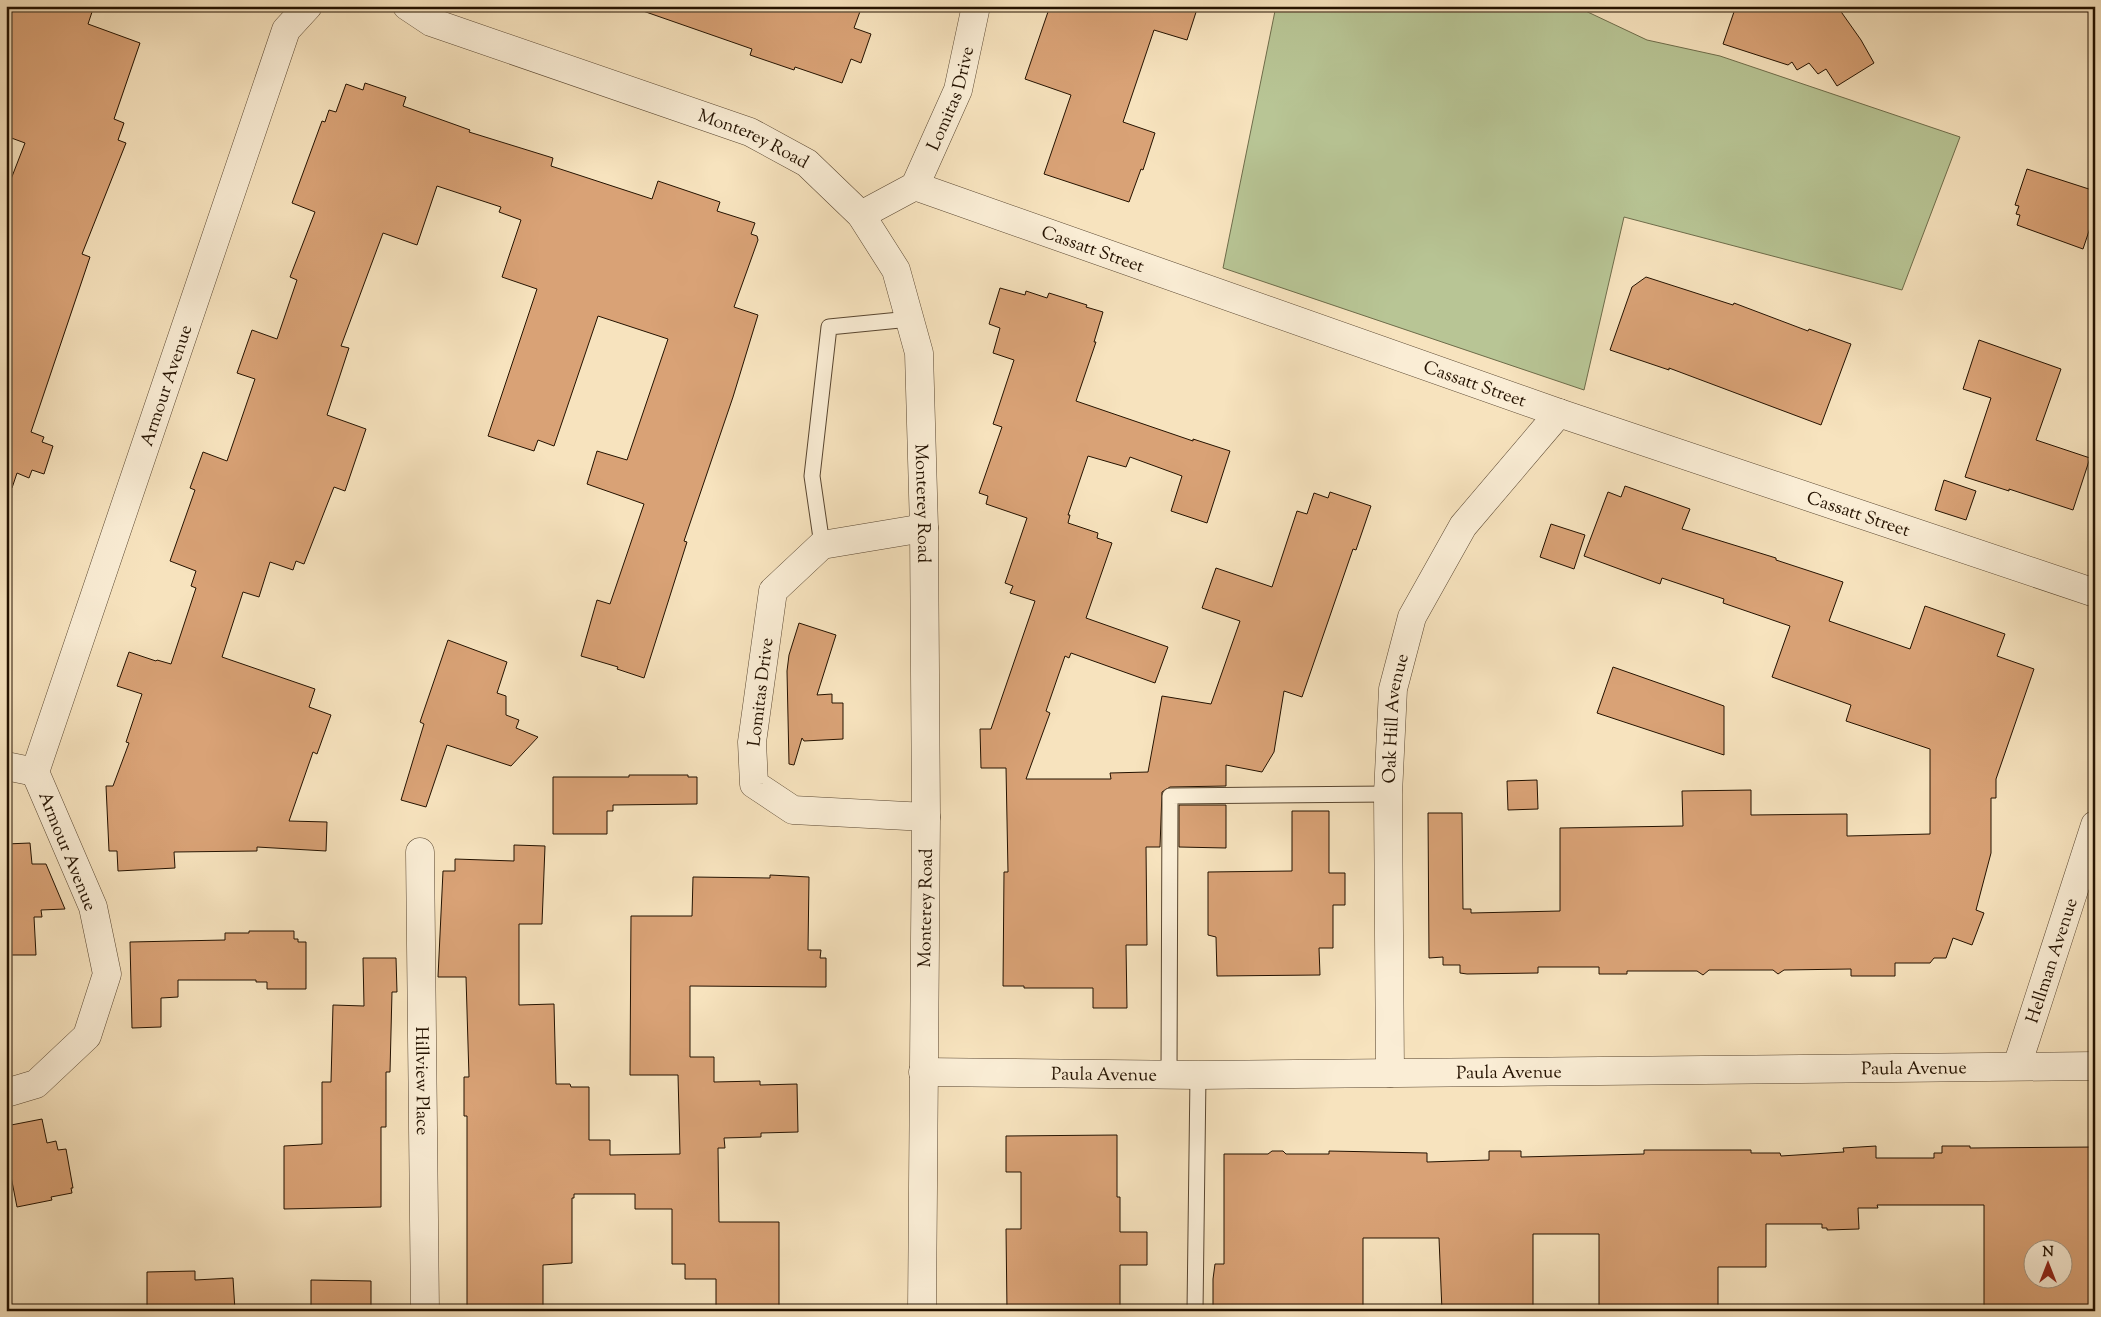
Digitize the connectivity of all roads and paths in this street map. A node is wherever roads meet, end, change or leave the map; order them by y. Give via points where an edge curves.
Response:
1 (308, 6) edge
2 (407, 6) edge
3 (976, 6) edge
4 (915, 186) junction
5 (861, 215) junction
6 (910, 319) junction
7 (1559, 413) junction
8 (924, 528) junction
9 (822, 545) junction
10 (2095, 593) edge
11 (6, 766) edge
12 (35, 772) junction
13 (1388, 794) junction
14 (926, 817) junction
15 (2095, 825) edge
16 (420, 852) dead end
17 (2016, 1066) junction
18 (2095, 1066) edge
19 (923, 1072) junction
20 (1390, 1073) junction
21 (1169, 1075) junction
22 (1198, 1075) junction
23 (6, 1093) edge
24 (425, 1311) edge
25 (922, 1311) edge
26 (1195, 1311) edge

1 - 12 street, Armour Avenue via 286,30
2 - 5 street, Monterey Road via 431,22 750,132 808,163
3 - 4 street, Lomitas Drive via 958,90
4 - 5 street
4 - 7 street, Cassatt Street
5 - 6 street, Monterey Road via 896,270
6 - 8 street, Monterey Road via 919,353
6 - 9 lane via 829,327 812,476
7 - 10 street, Cassatt Street
7 - 13 street, Oak Hill Avenue via 1463,526 1412,617 1393,689
8 - 9 street
8 - 14 street, Monterey Road
9 - 14 street, Lomitas Drive via 774,591 752,742 754,784 792,810
11 - 12 street, Armour Avenue
12 - 23 street, Armour Avenue via 92,907 107,974 87,1036 36,1084
13 - 20 street, Oak Hill Avenue
13 - 21 lane via 1170,796
14 - 19 street, Monterey Road
15 - 17 street, Hellman Avenue
16 - 24 street, Hillview Place
17 - 18 street, Paula Avenue
17 - 20 street, Paula Avenue
19 - 21 street, Paula Avenue
19 - 25 street, Monterey Road
20 - 22 street, Paula Avenue
21 - 22 street, Paula Avenue
22 - 26 lane

